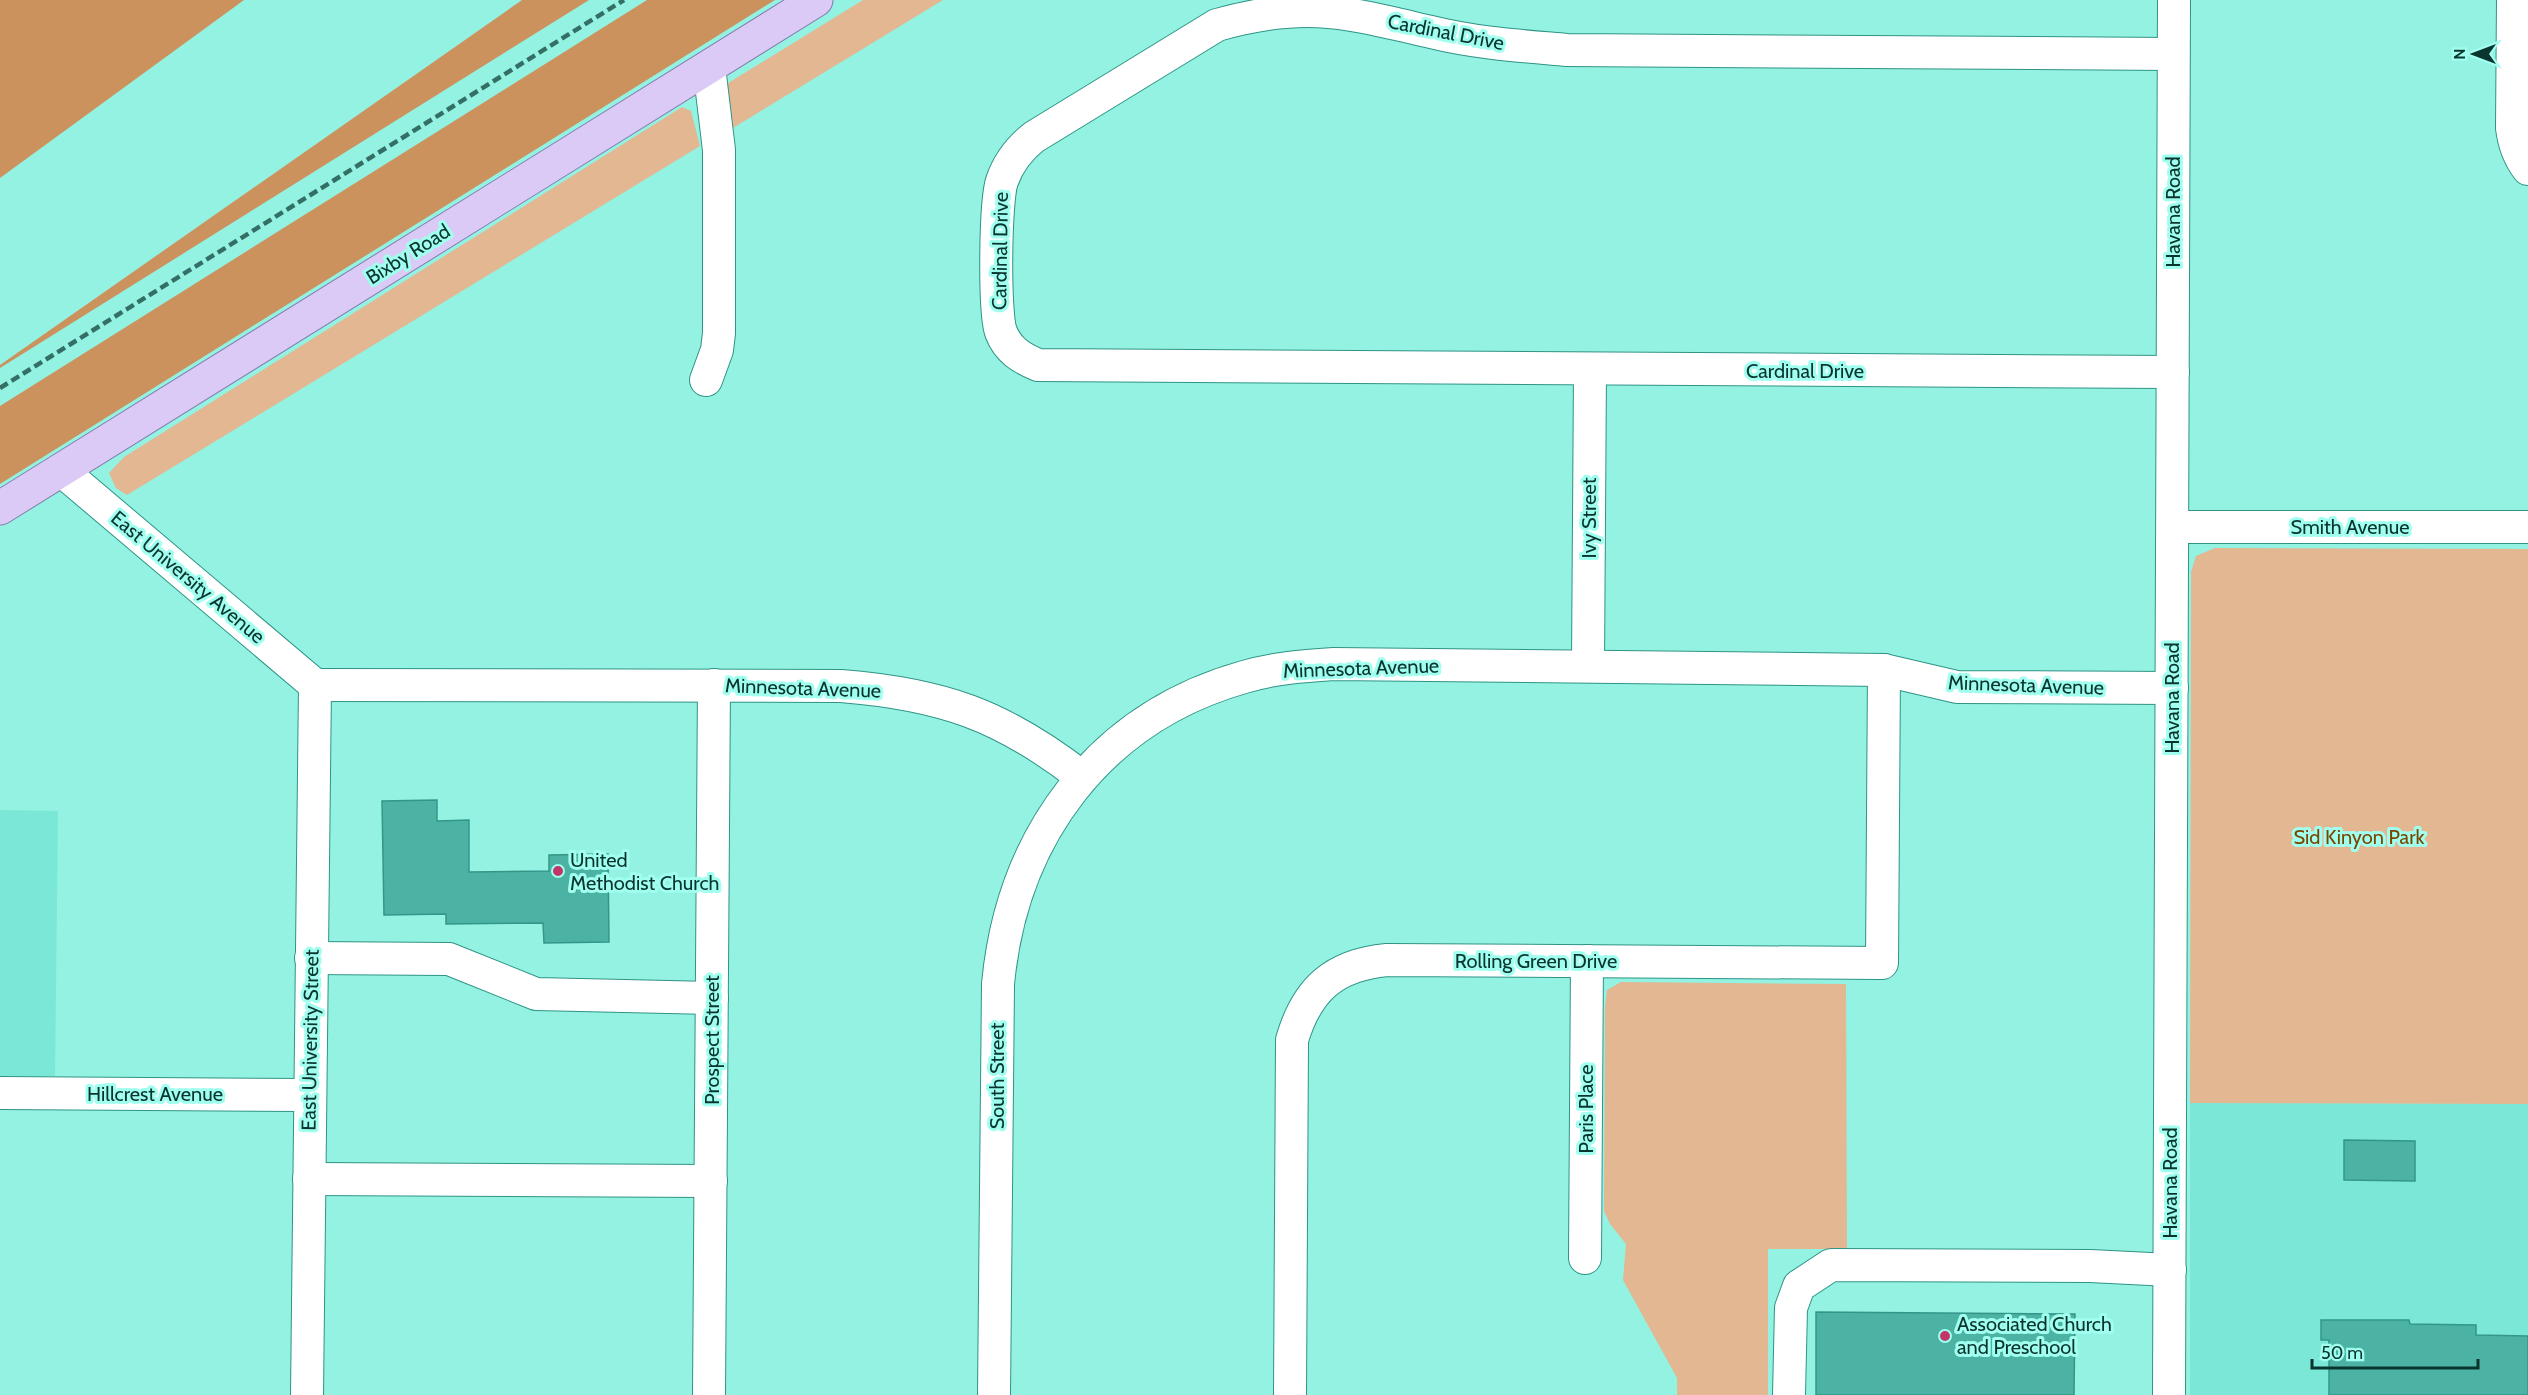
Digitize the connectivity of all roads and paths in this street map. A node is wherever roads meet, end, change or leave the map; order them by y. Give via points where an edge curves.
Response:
1 (816, 0) edge
2 (2174, 0) edge
3 (2513, 0) edge
4 (2173, 54) junction
5 (709, 67) junction
6 (2528, 169) edge
7 (1590, 369) junction
8 (2173, 372) junction
9 (706, 380) dead end
10 (61, 470) junction
11 (0, 508) edge
12 (2173, 527) junction
13 (2528, 527) edge
14 (1588, 666) junction
15 (1884, 670) junction
16 (315, 685) junction
17 (714, 685) junction
18 (2172, 688) junction
19 (1083, 777) junction
20 (311, 958) junction
21 (1587, 961) junction
22 (712, 998) junction
23 (0, 1093) edge
24 (309, 1095) junction
25 (309, 1179) junction
26 (711, 1181) junction
27 (1585, 1258) dead end
28 (2170, 1270) junction
29 (307, 1395) edge
30 (709, 1395) edge
31 (994, 1395) edge
32 (1290, 1395) edge
33 (1789, 1395) edge
34 (2169, 1395) edge

1 - 5 main road, Bixby Road
2 - 4 street, Havana Road
3 - 6 street via 2512,128 2521,160
4 - 7 street, Cardinal Drive via 1567,50 1432,33 1336,7 1275,6 1217,25 1034,137 1012,161 1002,181 997,204 1000,331 1023,359 1038,365
4 - 8 street, Havana Road
5 - 9 street via 718,150 718,333 717,350
5 - 10 main road, Bixby Road
7 - 8 street, Cardinal Drive
7 - 14 street, Ivy Street
8 - 12 street, Havana Road
10 - 11 main road, Bixby Road
10 - 16 street, East University Avenue
12 - 13 street, Smith Avenue
12 - 18 street, Havana Road
14 - 15 street, Minnesota Avenue
14 - 19 street, Minnesota Avenue via 1335,664 1289,667 1245,676 1161,712 1133,731
15 - 18 street, Minnesota Avenue via 1957,687
15 - 21 street, Rolling Green Drive via 1882,963
16 - 17 street, Minnesota Avenue
16 - 20 street, East University Street
17 - 19 street, Minnesota Avenue via 841,686 891,690 940,700 1021,734
17 - 22 street, Prospect Street
18 - 28 street, Havana Road
19 - 31 street, South Street via 1048,823 1027,862 1011,905 1001,949
20 - 22 street via 449,959 536,994
20 - 24 street, East University Street
21 - 27 street, Paris Place
21 - 32 street, Rolling Green Drive via 1367,962 1345,969 1310,998 1292,1040
22 - 26 street, Prospect Street
23 - 24 street, Hillcrest Avenue
24 - 25 street, East University Street
25 - 26 street
25 - 29 street, East University Street
26 - 30 street, Prospect Street
28 - 33 street via 1831,1265 1799,1286 1791,1308
28 - 34 street, Havana Road

